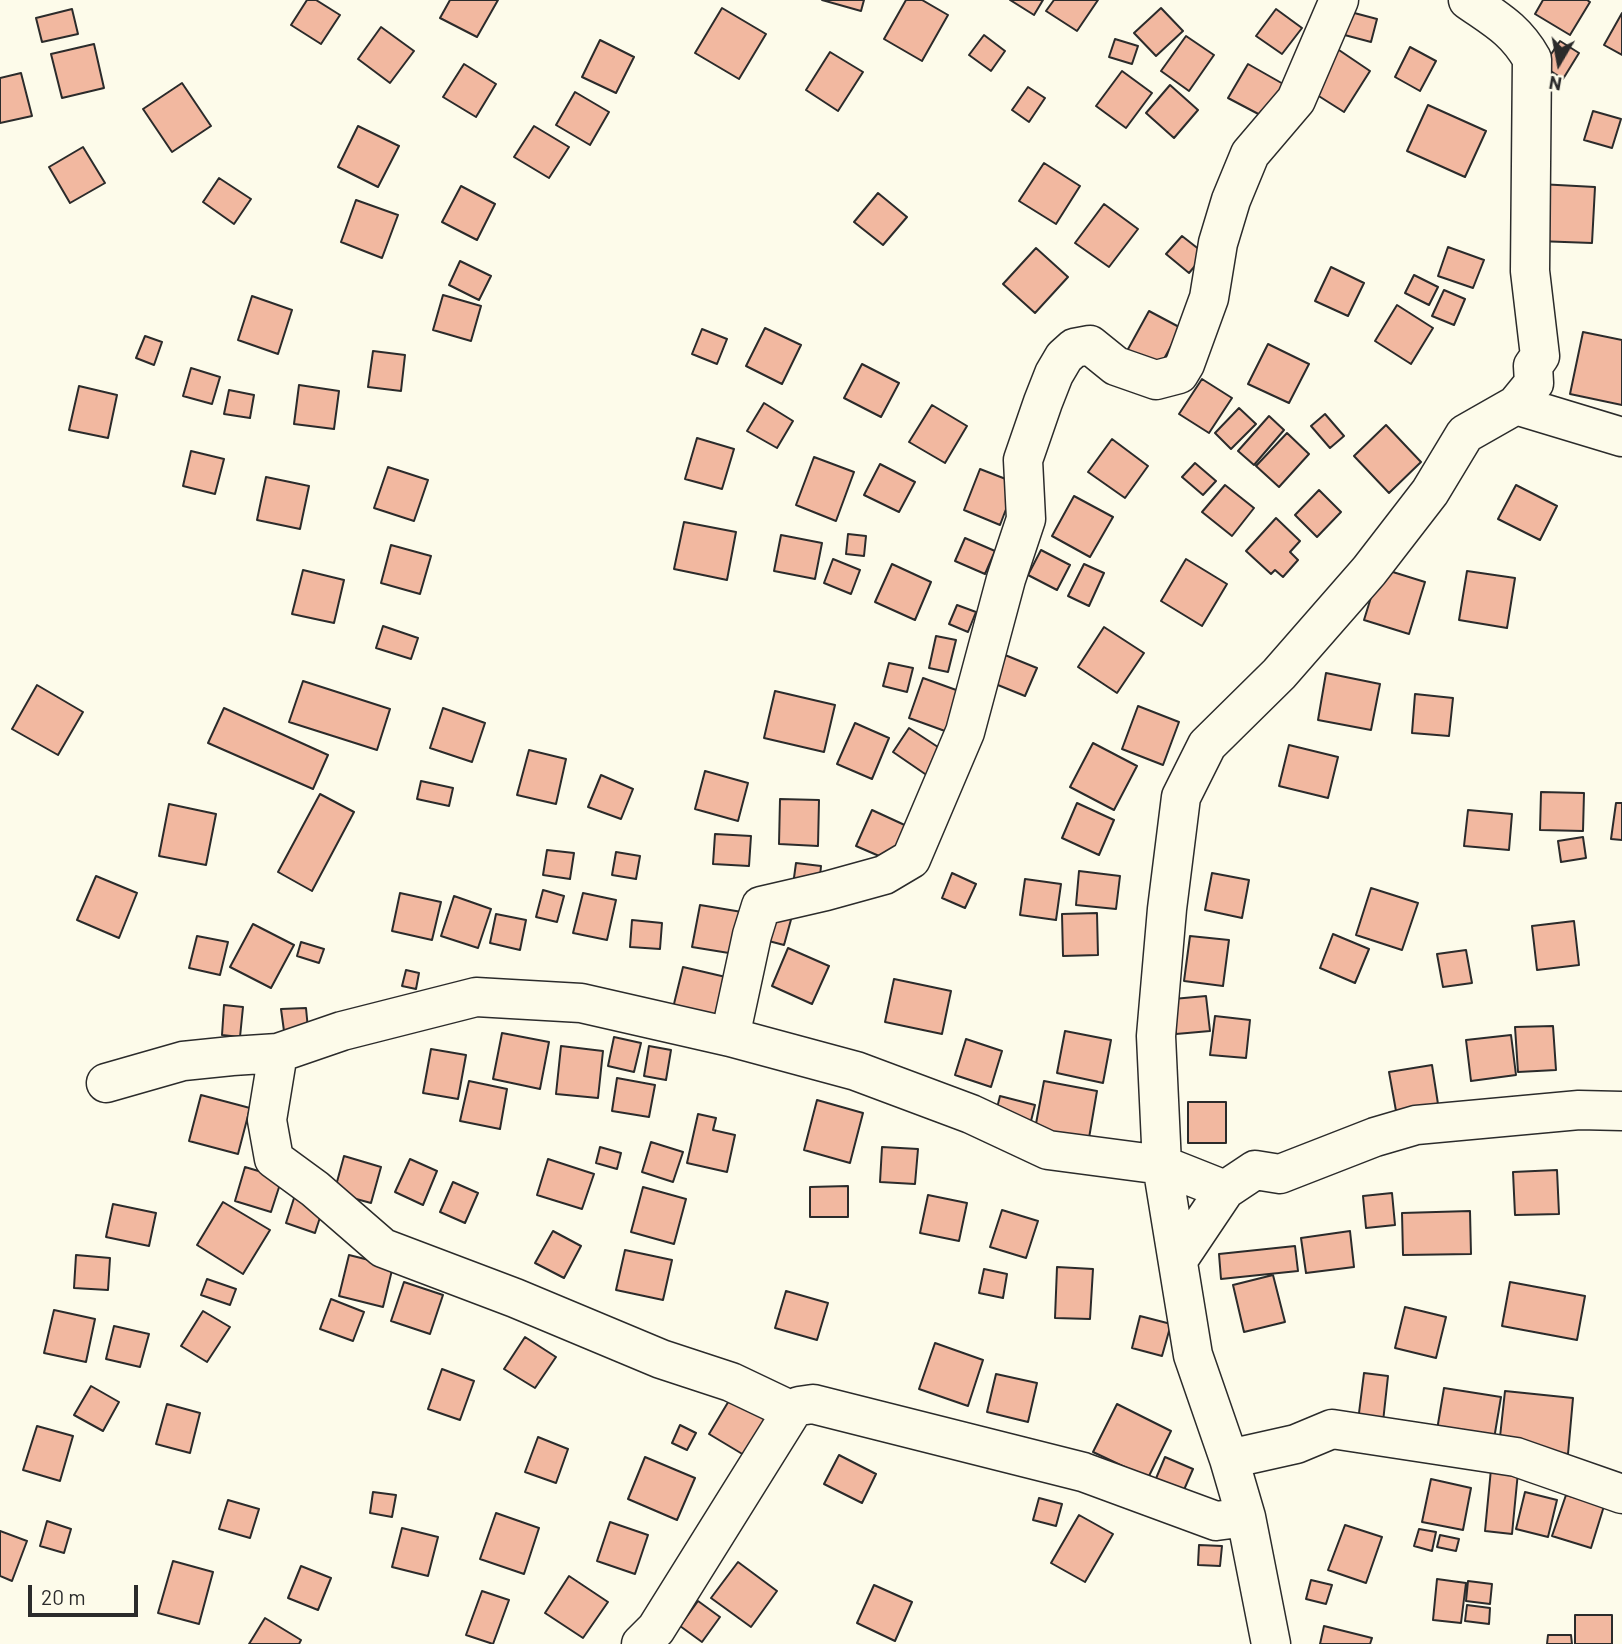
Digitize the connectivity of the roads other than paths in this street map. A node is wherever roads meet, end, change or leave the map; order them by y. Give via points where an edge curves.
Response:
1 (1339, 0) edge
2 (1468, 0) edge
3 (1517, 405) junction
4 (1622, 437) edge
5 (730, 1037) junction
6 (278, 1053) junction
7 (106, 1083) dead end
8 (1622, 1111) edge
9 (1162, 1165) junction
10 (1225, 1190) junction
11 (1178, 1260) junction
12 (792, 1411) junction
13 (1229, 1459) junction
14 (1622, 1494) edge
15 (1246, 1517) junction
16 (641, 1644) edge
17 (1271, 1644) edge

1 - 5 street via 1296,100 1250,154 1218,243 1209,298 1179,374 1156,380 1116,366 1090,345 1074,348 1054,374 1023,460 1026,519 965,732 911,859 884,875 761,906
2 - 3 street via 1508,28 1532,59 1530,271 1540,356 1533,366 1534,383
3 - 4 street
3 - 9 street via 1465,434 1430,492 1369,571 1279,674 1207,745 1181,797 1156,1036
5 - 6 street via 581,1003 476,997 342,1031
5 - 9 street via 856,1071 971,1114 1048,1150
6 - 7 street via 183,1061
6 - 12 street via 267,1121 274,1159 383,1248 661,1359 732,1382
8 - 10 street via 1580,1110 1416,1125 1280,1174 1255,1170
9 - 10 street
9 - 11 street
10 - 11 street
11 - 13 street via 1192,1355
12 - 15 street via 813,1404 837,1409 1083,1472 1216,1521
12 - 16 street via 656,1629
13 - 14 street via 1296,1444 1332,1429 1517,1457
13 - 15 street
15 - 17 street

